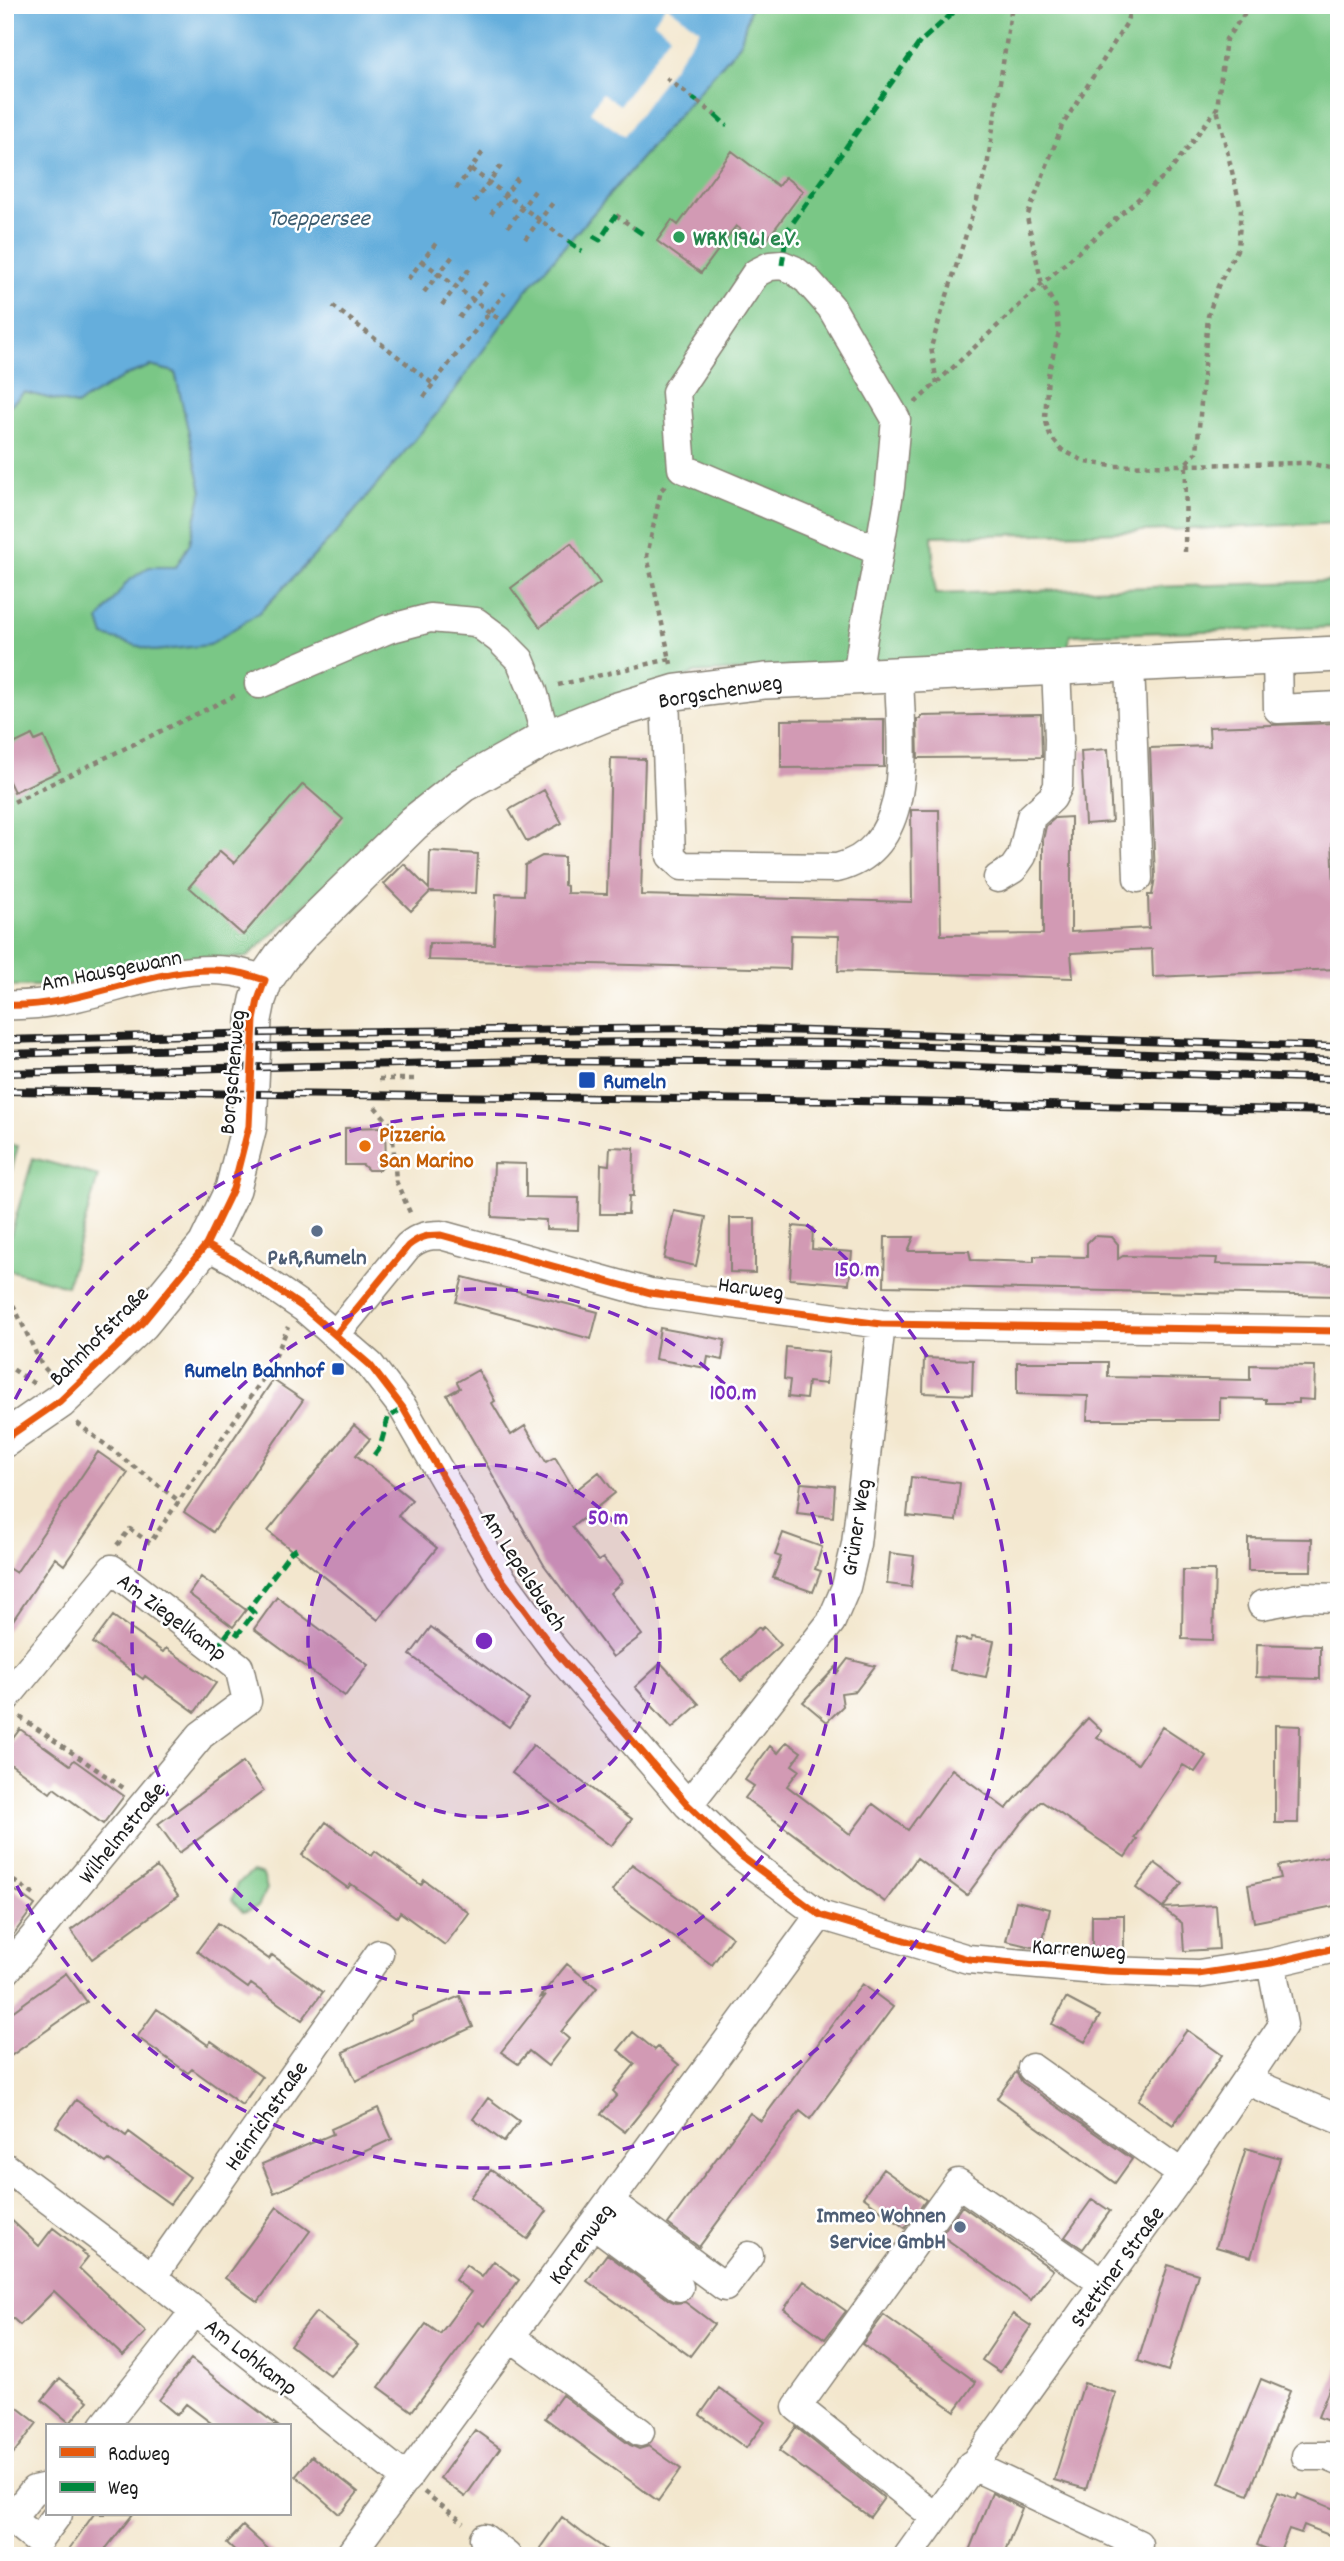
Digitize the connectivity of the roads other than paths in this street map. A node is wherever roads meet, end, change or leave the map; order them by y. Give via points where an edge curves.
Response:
1 (879, 551) junction
2 (1339, 654) edge
3 (1277, 657) junction
4 (1129, 664) junction
5 (1056, 667) junction
6 (899, 674) junction
7 (858, 676) junction
8 (259, 684) road end
9 (671, 694) junction
10 (1339, 706) edge
11 (546, 738) junction
12 (998, 878) dead end
13 (1138, 878) dead end
14 (265, 980) junction
15 (5, 1005) edge
16 (206, 1245) junction
17 (881, 1324) junction
18 (1339, 1331) edge
19 (336, 1334) junction
20 (5, 1439) edge
21 (1339, 1598) edge
22 (1262, 1605) dead end
23 (247, 1701) joint
24 (10, 1706) edge
25 (688, 1805) junction
26 (820, 1915) junction
27 (1339, 1947) edge
28 (379, 1954) dead end
29 (1271, 1963) junction
30 (5, 1972) edge
31 (1032, 2068) dead end
32 (1247, 2081) junction
33 (1339, 2119) edge
34 (5, 2167) edge
35 (1182, 2174) junction
36 (602, 2213) junction
37 (749, 2256) dead end
38 (152, 2277) junction
39 (1103, 2283) junction
40 (680, 2287) dead end
41 (195, 2311) junction
42 (510, 2337) junction
43 (106, 2424) edge
44 (640, 2432) dead end
45 (1306, 2456) dead end
46 (1339, 2461) edge
47 (971, 2465) junction
48 (407, 2479) junction
49 (46, 2487) edge
50 (57, 2516) edge
51 (934, 2516) junction
52 (484, 2538) road end
53 (349, 2556) edge
54 (507, 2556) edge
55 (908, 2556) edge
56 (1133, 2556) edge

1 - 1 street via 896,419 831,307 794,270 770,266 757,274 676,392 682,468
1 - 7 street
2 - 3 main road, Borgschenweg
3 - 4 main road, Borgschenweg
3 - 10 street via 1278,709
4 - 5 main road, Borgschenweg
4 - 13 street
5 - 6 main road, Borgschenweg
5 - 12 street via 1058,786 1031,817 1022,856 1013,869
6 - 7 main road, Borgschenweg
6 - 9 street via 901,787 890,822 874,849 853,864 836,868 682,866 671,856
7 - 9 main road, Borgschenweg via 765,681
8 - 11 street via 388,629 430,618 475,622 520,660
9 - 11 main road, Borgschenweg
11 - 14 main road, Borgschenweg via 462,785 414,823 301,934
14 - 15 street, Am Hausgewann via 229,971 172,974 73,999
14 - 16 main road, Borgschenweg via 254,1020 249,1126 233,1189
16 - 19 street, Am Lepelsbusch via 234,1259
16 - 20 main road, Bahnhofstraße via 133,1331 60,1401
17 - 18 street, Harweg
17 - 19 street, Harweg via 650,1293 441,1235 422,1236 408,1246
17 - 25 street, Grüner Weg via 856,1544 846,1587 831,1622
19 - 25 street, Am Lepelsbusch via 370,1365 403,1408 501,1578 555,1651
21 - 22 street via 1304,1597
23 - 24 street, Am Ziegelkamp via 239,1667 113,1569
23 - 30 street, Wilhelmstraße via 201,1735
25 - 26 street, Am Lepelsbusch via 741,1856
26 - 29 street, Karrenweg via 968,1959 1198,1974
26 - 36 street, Karrenweg
27 - 29 street, Karrenweg
28 - 38 street, Heinrichstraße
29 - 32 street, Stettiner Straße via 1283,2025
31 - 35 street
32 - 33 street
32 - 35 street, Stettiner Straße
34 - 38 street, Am Lohkamp
35 - 39 street, Stettiner Straße
36 - 37 street via 725,2287
36 - 40 street
36 - 42 street, Karrenweg
38 - 41 street, Am Lohkamp
39 - 47 street, Stettiner Straße
39 - 51 street via 958,2183 797,2407
41 - 43 street, Am Lohkamp
41 - 48 street, Am Lohkamp
42 - 44 street
42 - 48 street, Karrenweg
45 - 46 street
47 - 51 street, Stettiner Straße
47 - 56 street via 1138,2544
48 - 53 street, Karrenweg
49 - 50 street via 34,2490 11,2519 38,2541
51 - 55 street, Stettiner Straße
52 - 54 street

